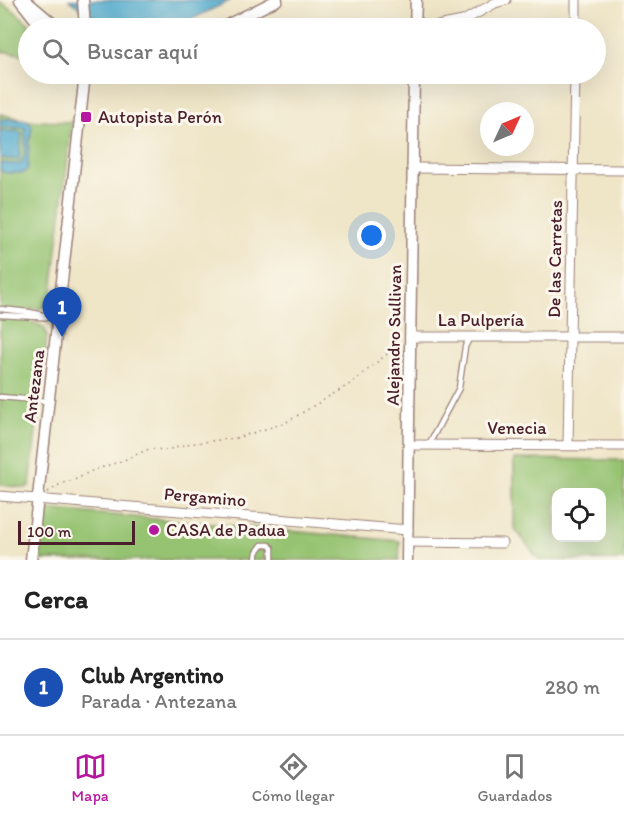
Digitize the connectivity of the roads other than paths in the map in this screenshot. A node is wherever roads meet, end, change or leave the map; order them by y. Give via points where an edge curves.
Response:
1 (20, 0) edge
2 (25, 0) edge
3 (83, 0) edge
4 (277, 0) edge
5 (416, 0) edge
6 (506, 0) edge
7 (576, 0) edge
8 (497, 2) edge
9 (34, 18) edge
10 (46, 18) edge
11 (84, 18) edge
12 (241, 18) edge
13 (415, 18) edge
14 (469, 18) edge
15 (576, 18) edge
16 (84, 84) edge
17 (414, 84) edge
18 (575, 84) edge
19 (412, 168) junction
20 (574, 169) junction
21 (624, 170) edge
22 (0, 309) edge
23 (0, 315) edge
24 (58, 318) junction
25 (470, 337) junction
26 (569, 337) junction
27 (624, 338) edge
28 (410, 340) junction
29 (0, 397) edge
30 (48, 401) junction
31 (410, 444) junction
32 (429, 445) junction
33 (568, 445) junction
34 (624, 446) edge
35 (0, 496) edge
36 (37, 499) junction
37 (408, 530) junction
38 (407, 542) junction
39 (502, 543) dead end
40 (31, 560) edge
41 (256, 560) edge
42 (272, 560) edge
43 (407, 560) edge

1 - 9 street
2 - 10 street
3 - 11 street
4 - 12 street
5 - 13 street
6 - 8 street
7 - 15 street
8 - 14 street
16 - 24 street, Antezana
17 - 19 street, Alejandro Sullivan
18 - 20 street, De las Carretas
19 - 20 street
19 - 28 street, Alejandro Sullivan
20 - 21 street
20 - 26 street, De las Carretas
22 - 24 lane
23 - 24 lane
24 - 30 street, Antezana
25 - 26 street, La Pulpería
25 - 28 street, La Pulpería
25 - 32 lane via 456,397
26 - 27 street, La Pulpería
26 - 33 street, De las Carretas
28 - 31 street, Alejandro Sullivan
29 - 30 lane
30 - 36 street, Antezana
31 - 32 street, Venecia
31 - 37 street, Alejandro Sullivan
32 - 33 street, Venecia
33 - 34 street, Venecia
35 - 36 street, Pergamino
36 - 37 street, Pergamino
36 - 40 street, Antezana
37 - 38 street, Alejandro Sullivan
38 - 39 street
38 - 43 street, Alejandro Sullivan
41 - 42 lane via 262,544 272,548

